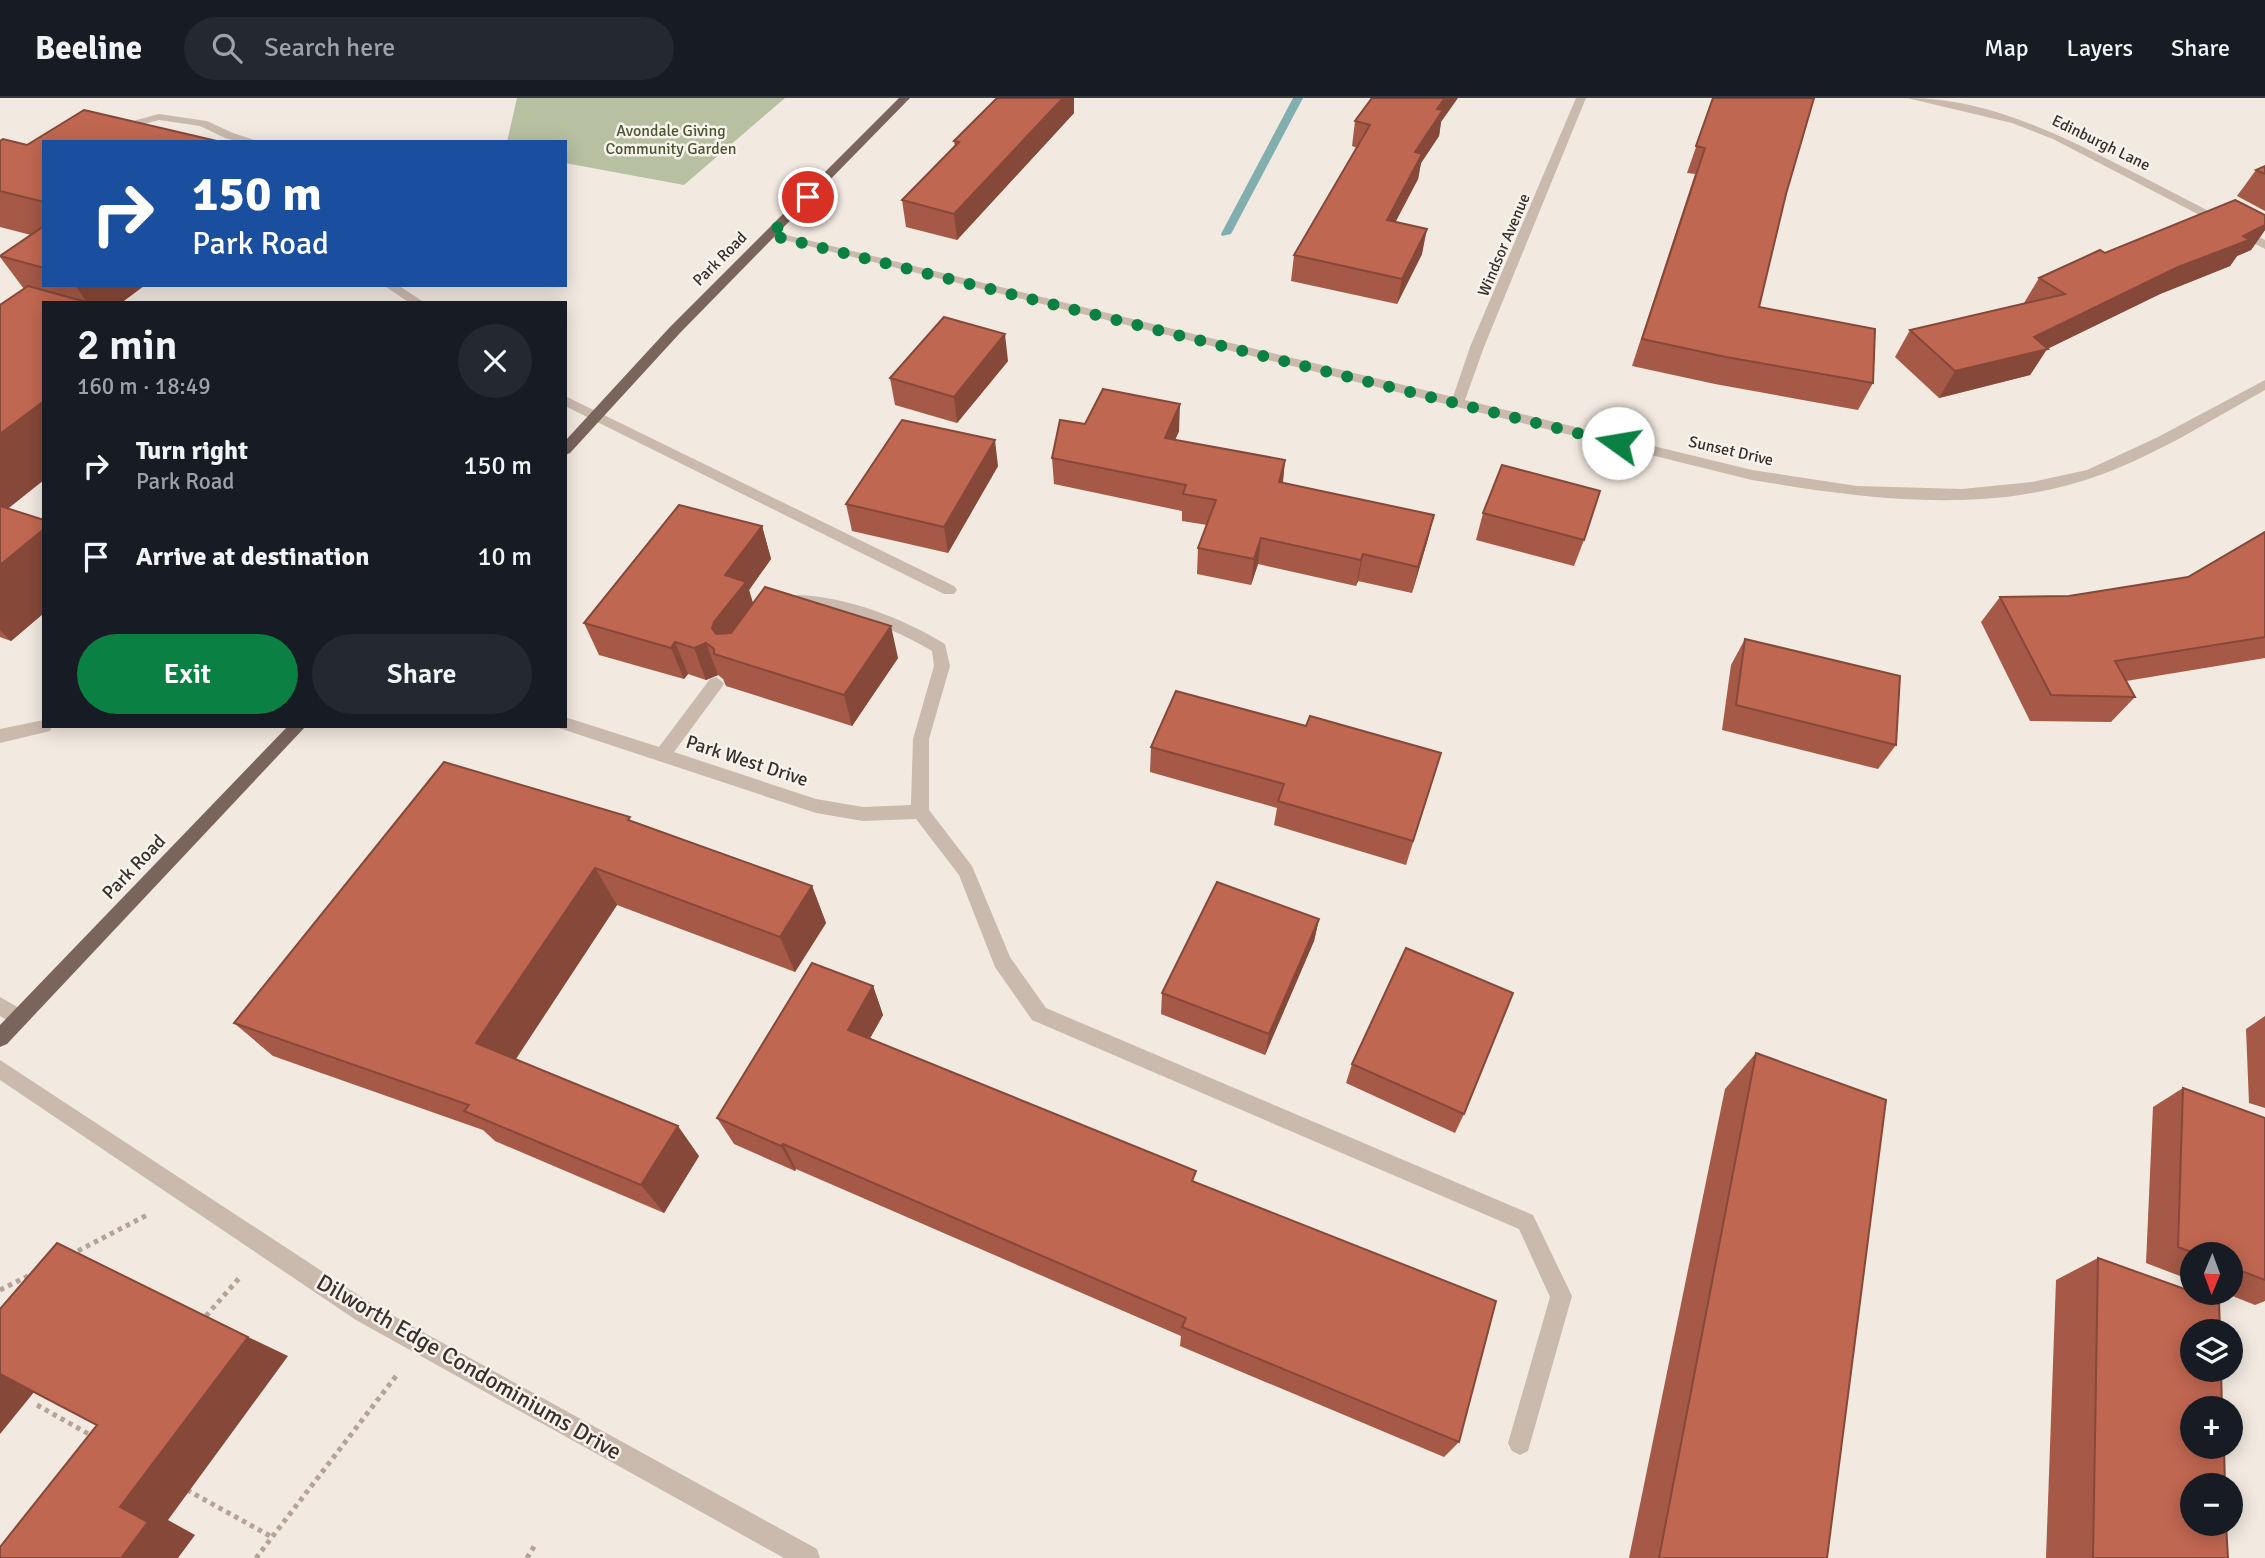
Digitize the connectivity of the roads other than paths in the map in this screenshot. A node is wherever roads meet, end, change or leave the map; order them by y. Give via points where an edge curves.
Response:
1 (905, 98) edge
2 (1581, 98) edge
3 (1912, 98) edge
4 (92, 140) edge
5 (247, 140) edge
6 (770, 235) junction
7 (2265, 245) edge
8 (392, 287) edge
9 (416, 301) edge
10 (2265, 384) edge
11 (567, 401) edge
12 (1457, 404) junction
13 (599, 415) junction
14 (567, 448) edge
15 (949, 590) dead end
16 (769, 614) edge
17 (716, 683) edge
18 (567, 724) edge
19 (42, 726) edge
20 (296, 728) edge
21 (0, 736) edge
22 (663, 755) junction
23 (920, 812) junction
24 (0, 1006) edge
25 (19, 1018) junction
26 (0, 1038) edge
27 (0, 1069) edge
28 (1520, 1443) dead end
29 (808, 1558) edge

1 - 6 main road, Park Road
2 - 12 street, Windsor Avenue
3 - 7 street, Edinburgh Lane via 2015,120 2047,133
4 - 5 street via 107,131 159,117 203,123
6 - 12 street, Sunset Drive
6 - 13 main road, Park Road
8 - 9 street
10 - 12 street, Sunset Drive via 2164,441 2099,470 2070,480 1964,496 1844,490 1789,482
11 - 13 street
13 - 14 main road, Park Road
13 - 15 street
16 - 23 street via 794,599 819,600 939,648 942,666 921,739
17 - 22 street
18 - 22 street, Park West Drive
19 - 21 street
20 - 25 main road, Park Road
22 - 23 street, Park West Drive via 816,806 863,814
23 - 28 street via 966,871 1002,961 1039,1014 1526,1222 1561,1296
24 - 25 street
25 - 26 main road, Park Road
27 - 29 street, Dilworth Edge Condominiums Drive via 364,1312

